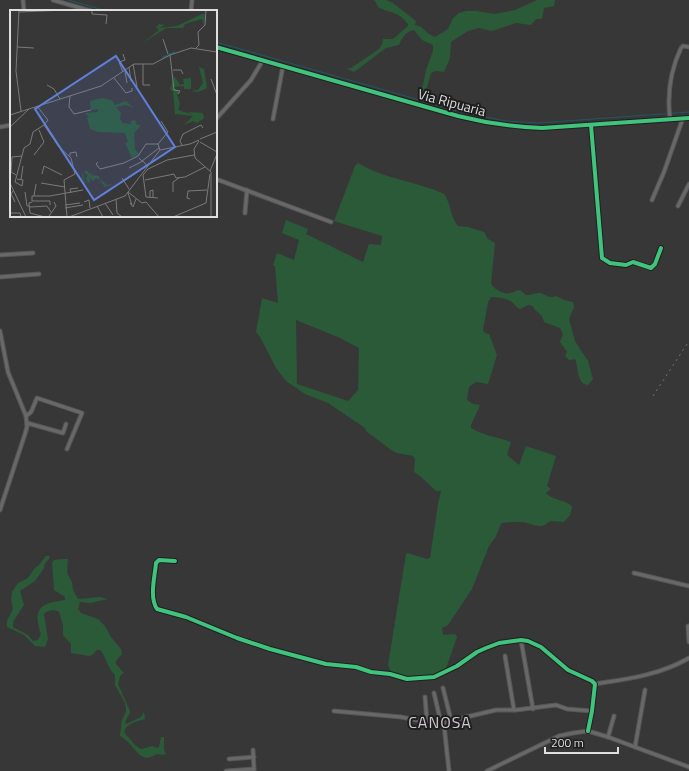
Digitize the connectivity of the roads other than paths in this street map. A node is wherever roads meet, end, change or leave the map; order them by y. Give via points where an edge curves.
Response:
1 (23, 0) edge
2 (53, 0) edge
3 (192, 0) edge
4 (24, 10) edge
5 (88, 10) edge
6 (191, 10) edge
7 (217, 47) edge
8 (689, 47) edge
9 (263, 60) junction
10 (284, 66) junction
11 (217, 118) edge
12 (670, 118) junction
13 (683, 118) junction
14 (689, 118) edge
15 (273, 119) dead end
16 (10, 125) edge
17 (591, 125) junction
18 (0, 127) edge
19 (217, 179) edge
20 (689, 184) edge
21 (247, 190) junction
22 (652, 200) dead end
23 (678, 206) dead end
24 (245, 213) dead end
25 (331, 222) dead end
26 (661, 248) dead end
27 (32, 253) dead end
28 (0, 255) edge
29 (39, 274) dead end
30 (0, 277) edge
31 (0, 331) edge
32 (26, 416) junction
33 (27, 423) junction
34 (66, 424) dead end
35 (67, 448) dead end
36 (0, 510) edge
37 (174, 561) dead end
38 (634, 573) dead end
39 (689, 586) edge
40 (688, 626) dead end
41 (521, 640) junction
42 (689, 642) edge
43 (505, 656) dead end
44 (689, 658) edge
45 (595, 684) junction
46 (444, 688) dead end
47 (645, 690) dead end
48 (434, 693) dead end
49 (425, 697) dead end
50 (533, 709) junction
51 (514, 710) junction
52 (334, 711) dead end
53 (592, 711) junction
54 (614, 716) dead end
55 (451, 720) junction
56 (427, 722) junction
57 (441, 723) junction
58 (588, 731) junction
59 (608, 737) junction
60 (635, 747) junction
61 (254, 750) dead end
62 (254, 757) junction
63 (229, 759) dead end
64 (689, 767) edge
65 (254, 770) edge
66 (226, 771) edge
67 (449, 771) edge
68 (487, 771) edge

1 - 4 street
2 - 5 street
3 - 6 street
7 - 9 street, Via Ripuaria
8 - 12 street via 680,48 671,76 668,98
9 - 10 street, Via Ripuaria
9 - 11 street via 251,80
10 - 15 street
10 - 17 street, Via Ripuaria via 482,122 542,128
12 - 13 street, Via Ripuaria
12 - 17 street, Via Ripuaria
13 - 14 street, Via Ripuaria
13 - 22 street
16 - 18 street
17 - 26 street via 602,258 610,263 626,265 633,262 651,268
19 - 21 street
20 - 23 street
21 - 24 street
21 - 25 street
27 - 28 street
29 - 30 street
31 - 32 street via 8,372
32 - 33 street
32 - 35 street via 31,412 37,398 82,413
33 - 34 street via 63,433
33 - 36 street
37 - 41 street via 159,560 156,563 153,596 157,609 186,617 270,649 326,664 356,667 407,679 430,678 457,666 486,648
38 - 39 street
40 - 42 street
41 - 45 street via 541,647 568,670 592,680
41 - 50 street
43 - 51 street
44 - 45 street via 637,678
45 - 53 street
46 - 55 street
47 - 60 street
48 - 57 street
49 - 56 street
50 - 51 street
50 - 53 street via 556,705
51 - 55 street via 496,710
52 - 56 street
53 - 58 street
54 - 59 street
55 - 57 street
56 - 57 street
57 - 67 street via 444,725
58 - 59 street
58 - 68 street via 559,736
59 - 60 street
60 - 64 street
61 - 62 street
62 - 63 street
62 - 65 street
65 - 66 street

